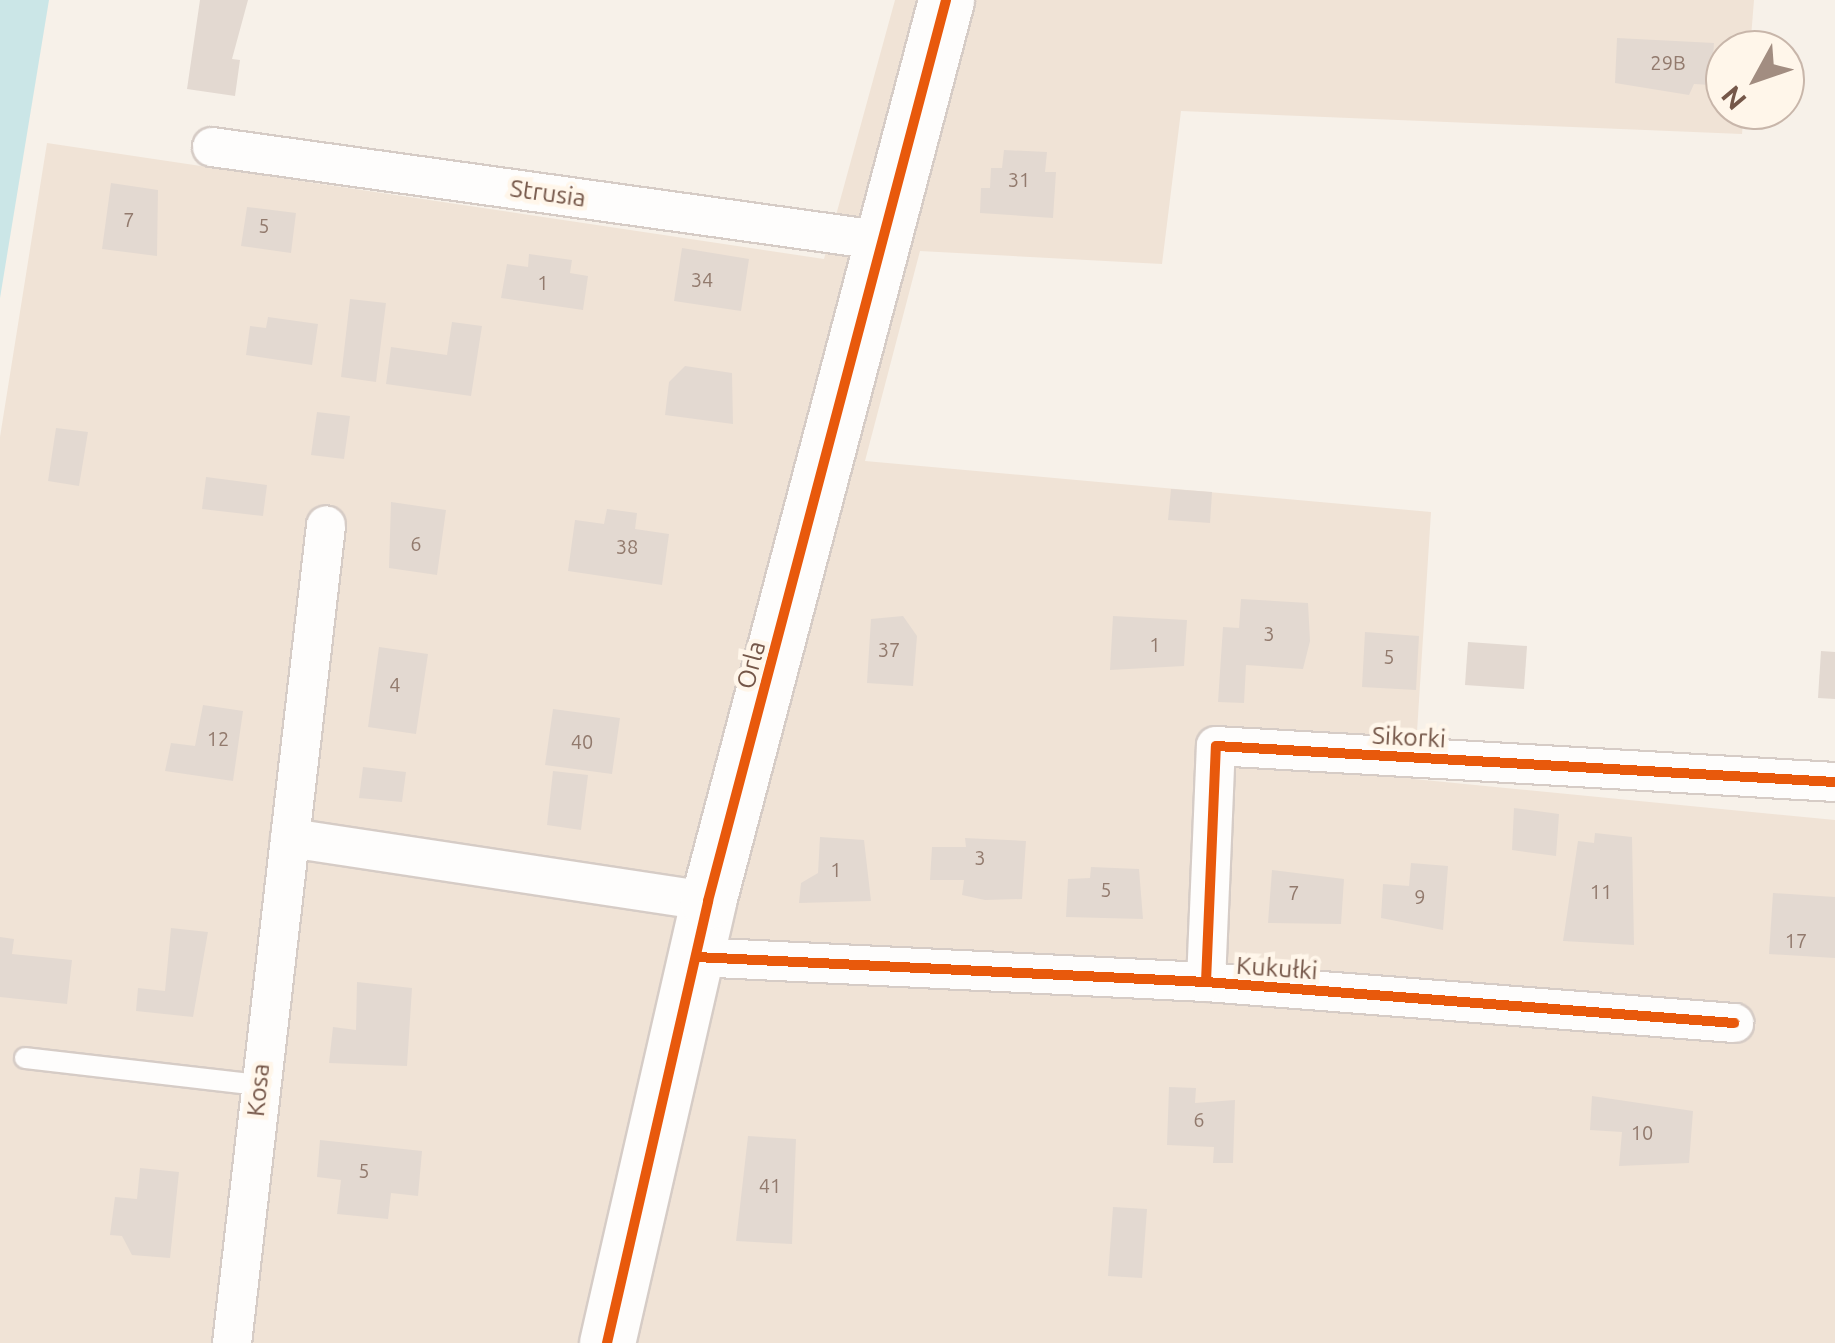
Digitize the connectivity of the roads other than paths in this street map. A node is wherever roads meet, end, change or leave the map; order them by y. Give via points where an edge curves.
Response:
1 (946, 0) edge
2 (212, 148) dead end
3 (884, 241) junction
4 (326, 525) dead end
5 (1835, 782) edge
6 (290, 838) junction
7 (708, 900) junction
8 (696, 958) junction
9 (1206, 982) junction
10 (1734, 1023) dead end
11 (24, 1058) dead end
12 (258, 1085) junction
13 (232, 1343) edge
14 (608, 1343) edge

1 - 3 street, Orla
2 - 3 street, Strusia
3 - 7 street, Orla
4 - 6 street, Kosa
5 - 9 street, Sikorki via 1216,746
6 - 7 street
6 - 12 street, Kosa
7 - 8 street, Orla
8 - 9 street, Kukułki
8 - 14 street, Orla
9 - 10 street, Kukułki
11 - 12 lane
12 - 13 street, Kosa

